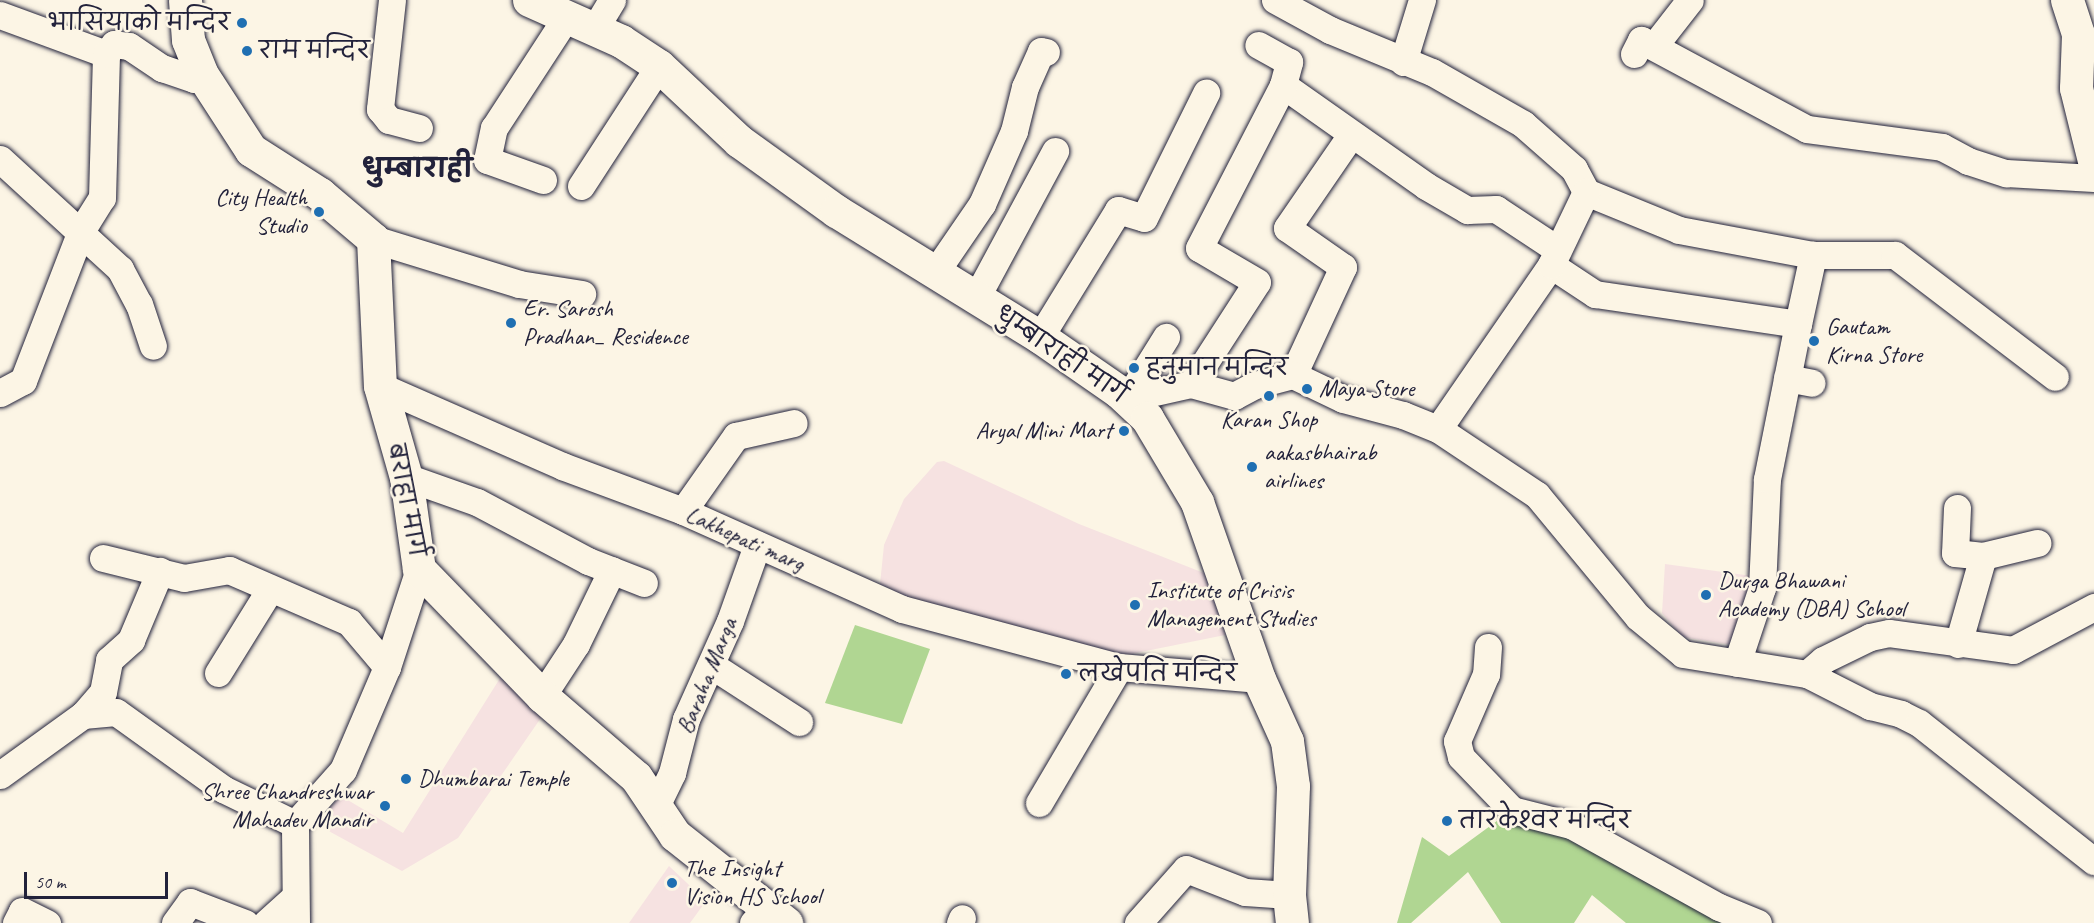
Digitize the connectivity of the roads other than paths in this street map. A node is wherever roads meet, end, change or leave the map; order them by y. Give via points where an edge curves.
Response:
1 (185, 0) edge
2 (392, 0) edge
3 (529, 0) edge
4 (612, 0) edge
5 (1275, 0) edge
6 (1421, 0) edge
7 (1690, 0) edge
8 (2067, 0) edge
9 (0, 15) edge
10 (580, 24) junction
11 (1258, 45) dead end
12 (1046, 52) dead end
13 (106, 54) junction
14 (1403, 62) junction
15 (659, 66) junction
16 (201, 73) junction
17 (1283, 85) junction
18 (2085, 89) edge
19 (1206, 93) dead end
20 (419, 128) dead end
21 (1351, 135) junction
22 (1055, 151) dead end
23 (0, 159) edge
24 (2094, 160) edge
25 (2094, 178) edge
26 (543, 180) dead end
27 (581, 186) dead end
28 (1587, 192) junction
29 (81, 231) junction
30 (373, 239) junction
31 (1813, 255) junction
32 (1555, 257) junction
33 (934, 274) junction
34 (582, 294) dead end
35 (976, 298) junction
36 (1798, 324) junction
37 (1040, 337) junction
38 (1166, 337) dead end
39 (153, 346) dead end
40 (1293, 375) junction
41 (2055, 377) dead end
42 (1191, 384) junction
43 (380, 386) junction
44 (0, 393) edge
45 (1128, 398) junction
46 (794, 423) dead end
47 (1438, 429) junction
48 (406, 477) junction
49 (1958, 508) dead end
50 (683, 511) junction
51 (2037, 543) dead end
52 (757, 545) junction
53 (1983, 556) junction
54 (103, 558) dead end
55 (419, 569) junction
56 (612, 570) junction
57 (160, 572) junction
58 (644, 583) dead end
59 (270, 589) junction
60 (2094, 607) edge
61 (1958, 644) junction
62 (1488, 647) dead end
63 (1737, 663) junction
64 (711, 665) junction
65 (387, 667) junction
66 (1119, 667) junction
67 (218, 673) dead end
68 (1807, 674) junction
69 (1259, 679) junction
70 (542, 696) junction
71 (83, 715) junction
72 (799, 722) dead end
73 (0, 775) edge
74 (1039, 803) dead end
75 (657, 806) junction
76 (295, 824) junction
77 (2094, 861) edge
78 (1291, 909) edge
79 (295, 910) edge
80 (769, 918) edge
81 (16, 923) edge
82 (47, 923) edge
83 (175, 923) edge
84 (245, 923) edge
85 (266, 923) edge
86 (1138, 923) edge
87 (1758, 923) edge

1 - 16 main road via 188,40
2 - 20 street via 380,109 389,120
3 - 10 main road, धुम्बाराही मार्ग
4 - 10 street
5 - 14 street via 1330,30
6 - 14 street
7 - 25 street via 1644,50 1679,63 1807,129 1942,147 1968,161 2006,173
8 - 18 main road via 2078,34
9 - 13 street
10 - 15 main road, धुम्बाराही मार्ग via 621,41
10 - 26 street via 494,128 487,160
11 - 17 street via 1289,62
12 - 33 street via 1041,51 1025,87 1014,131 982,204
13 - 16 street via 114,44 129,46 162,68 194,79
13 - 29 street via 102,198
14 - 28 street via 1432,72 1523,124 1574,170
15 - 27 street
15 - 33 main road, धुम्बाराही मार्ग via 739,141 836,211
16 - 30 main road via 251,150 320,194
17 - 21 street
17 - 42 street via 1199,248 1257,282
18 - 24 main road
19 - 37 street via 1144,219 1118,210
21 - 32 street via 1467,210 1496,210
21 - 40 street via 1287,228 1343,267
22 - 35 street
23 - 29 street
28 - 31 street via 1679,230
28 - 32 street
29 - 39 street via 120,269 139,304
29 - 44 street via 23,381
30 - 34 street via 519,284
30 - 43 main road, बराहा मार्ग
31 - 36 street
31 - 41 street via 1895,255
32 - 36 street via 1595,294
32 - 47 street
33 - 35 main road, धुम्बाराही मार्ग
35 - 37 main road, धुम्बाराही मार्ग
36 - 63 street via 1799,380 1767,479 1762,588
37 - 45 main road, धुम्बाराही मार्ग
38 - 45 street
40 - 42 street via 1255,385 1234,396
40 - 47 street via 1343,399 1403,414
42 - 45 street
43 - 48 main road, बराहा मार्ग
43 - 50 street, Lakhepati marg via 562,466
45 - 69 main road, धुम्बाराही मार्ग via 1165,443 1197,502
46 - 50 street via 736,436
47 - 63 street via 1537,495 1638,617 1683,654
48 - 55 main road, बराहा मार्ग
48 - 56 street via 477,502
49 - 53 street via 1955,553
50 - 52 street, Lakhepati marg
51 - 53 street
52 - 64 street, Baraha Marga
52 - 66 street, Lakhepati marg via 902,609
53 - 61 street
54 - 57 street
55 - 65 street
55 - 70 main road, बराहा मार्ग
56 - 58 street
56 - 70 street via 576,645
57 - 59 street via 184,578 229,570
57 - 71 street via 131,640 109,660 103,692
59 - 65 street via 349,622
59 - 67 street
60 - 61 street via 2013,650
61 - 68 street via 1889,633 1870,637 1823,660
62 - 87 street via 1486,674 1457,741 1461,757 1497,795 1512,810 1571,825 1719,907
63 - 68 street
64 - 72 street
64 - 75 street, Baraha Marga via 686,719 672,773
65 - 76 street via 343,770
66 - 69 street, Lakhepati marg
66 - 74 street
68 - 77 street via 1870,706 1919,723
69 - 78 main road, धुम्बाराही मार्ग via 1281,723 1293,762
70 - 75 main road, बराहा मार्ग via 636,777
71 - 73 street
71 - 76 street via 116,712 223,789
75 - 80 main road, बराहा मार्ग via 675,835
76 - 79 street
78 - 86 street via 1186,869
79 - 85 street
81 - 82 street via 22,911
83 - 84 street via 190,902

